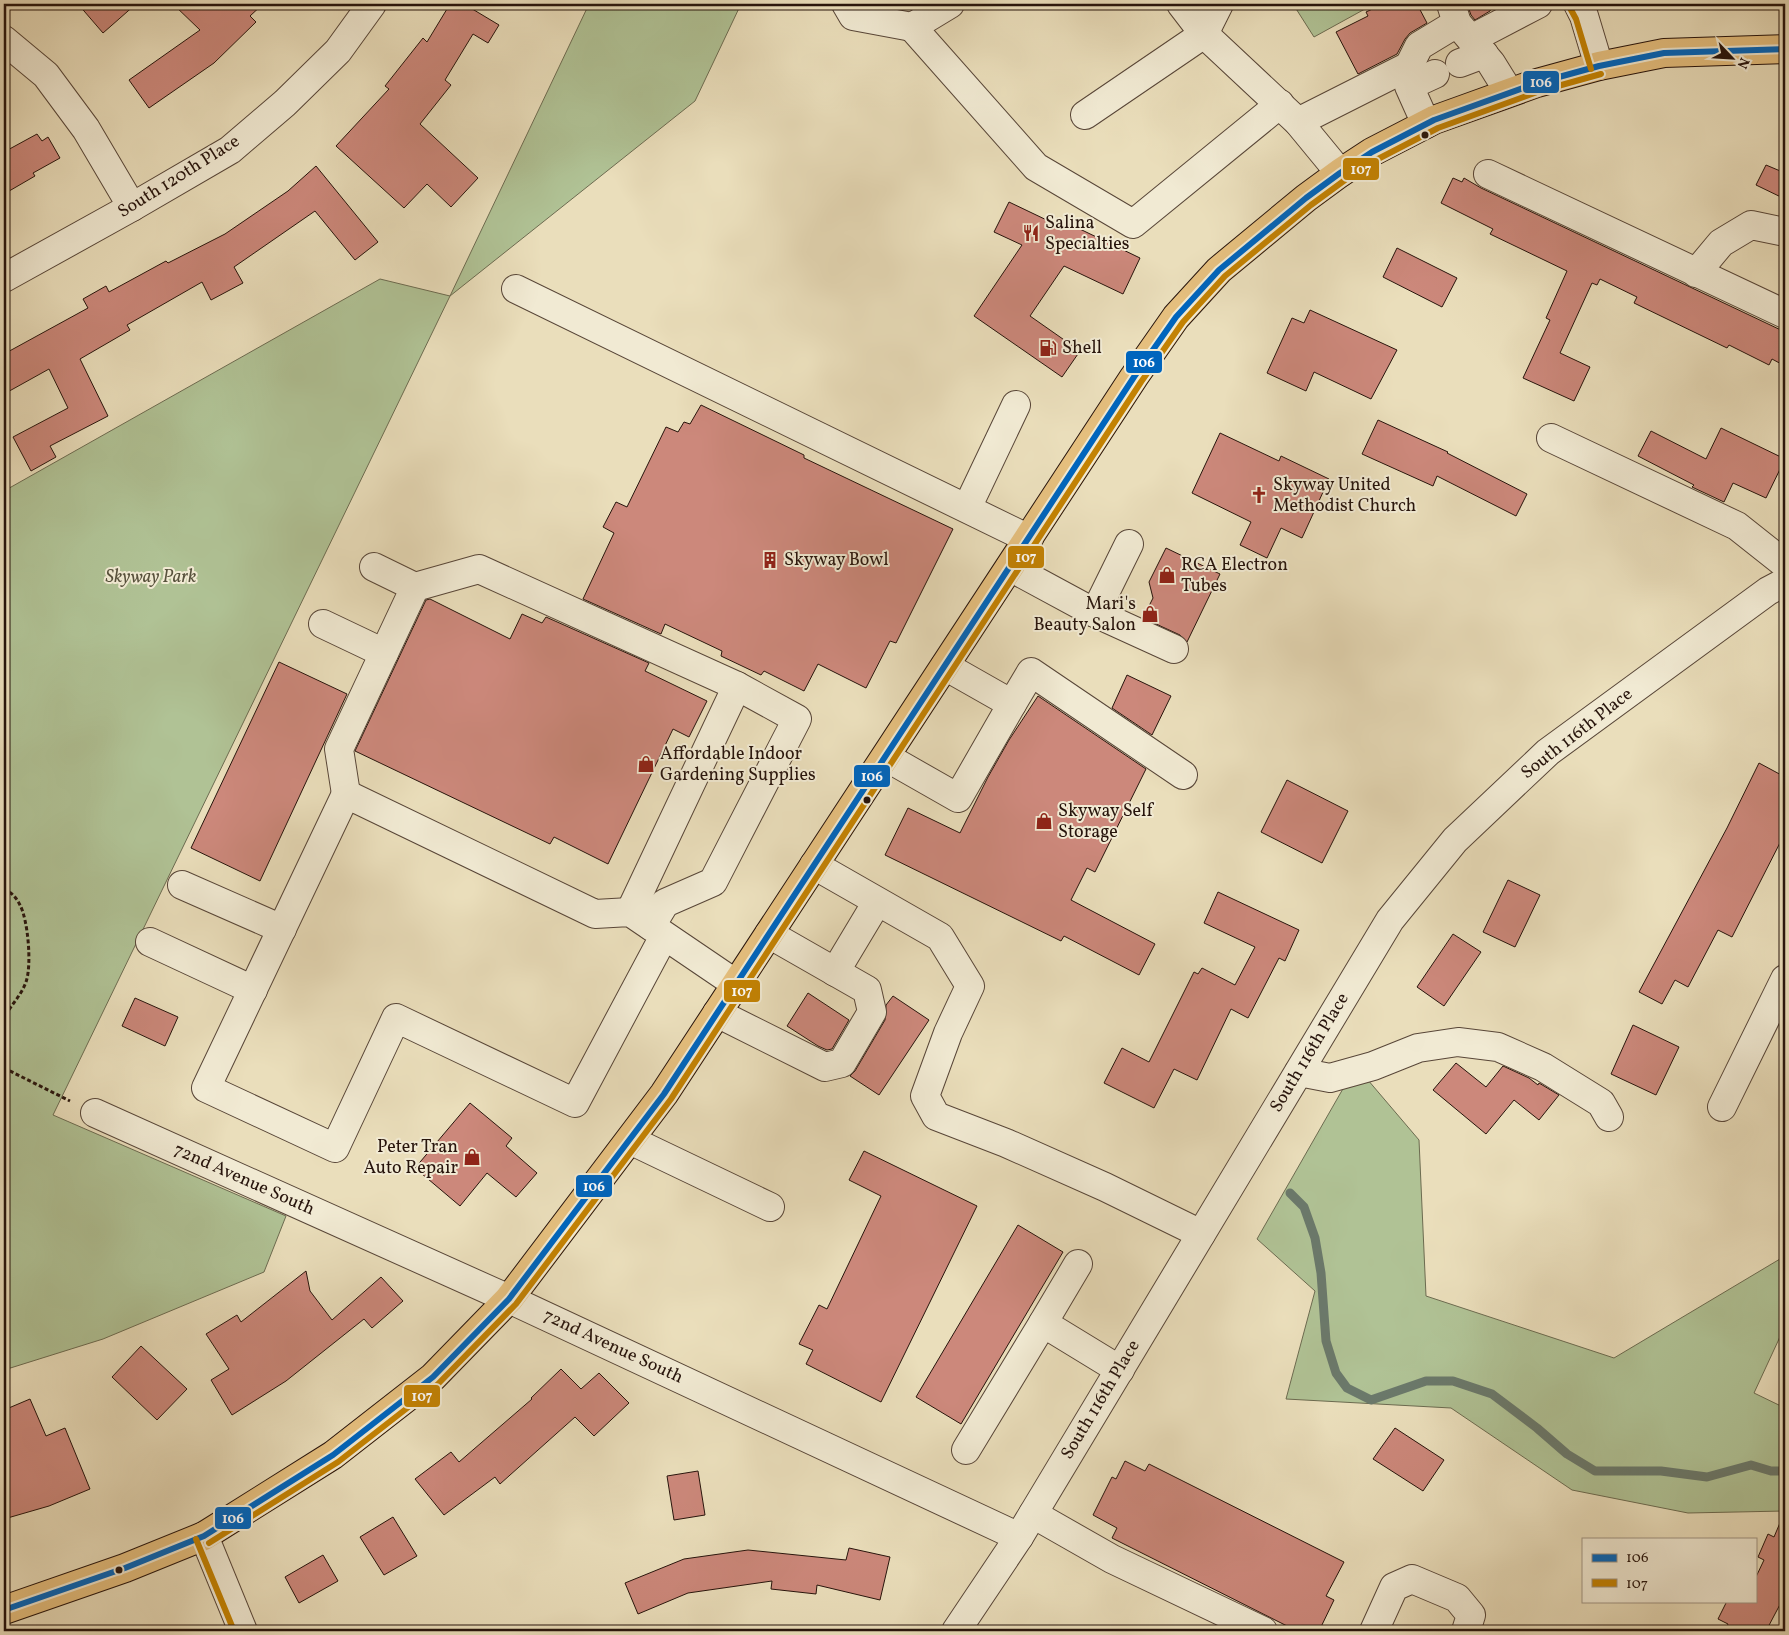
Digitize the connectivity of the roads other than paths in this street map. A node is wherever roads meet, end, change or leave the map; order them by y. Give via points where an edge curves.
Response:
1 (372, 4) edge
2 (846, 4) edge
3 (950, 4) edge
4 (1181, 4) edge
5 (1219, 4) edge
6 (1578, 4) edge
7 (1521, 7) edge
8 (912, 27) junction
9 (1204, 34) junction
10 (1465, 37) edge
11 (4, 40) edge
12 (1785, 49) edge
13 (1599, 66) junction
14 (1435, 74) dead end
15 (1409, 76) junction
16 (1509, 92) junction
17 (1289, 113) junction
18 (1085, 115) dead end
19 (1426, 124) junction
20 (1340, 173) junction
21 (1488, 174) dead end
22 (132, 208) junction
23 (1785, 232) edge
24 (1696, 273) junction
25 (4, 278) edge
26 (516, 288) dead end
27 (1785, 314) edge
28 (1016, 405) dead end
29 (1551, 438) dead end
30 (966, 508) junction
31 (1029, 539) junction
32 (1129, 544) dead end
33 (1785, 564) edge
34 (374, 567) dead end
35 (1010, 567) junction
36 (414, 587) junction
37 (1780, 592) edge
38 (1095, 613) junction
39 (323, 624) dead end
40 (1174, 649) dead end
41 (384, 653) junction
42 (945, 666) junction
43 (737, 686) junction
44 (1012, 704) junction
45 (886, 757) junction
46 (1184, 775) dead end
47 (346, 794) junction
48 (814, 865) junction
49 (182, 885) dead end
50 (877, 902) junction
51 (648, 925) junction
52 (282, 929) junction
53 (769, 934) junction
54 (150, 942) dead end
55 (834, 972) junction
56 (1785, 979) edge
57 (736, 984) junction
58 (253, 990) junction
59 (717, 1013) junction
60 (1299, 1072) junction
61 (1722, 1107) dead end
62 (95, 1114) road end
63 (1609, 1117) dead end
64 (630, 1140) junction
65 (770, 1207) dead end
66 (1201, 1234) junction
67 (1078, 1264) dead end
68 (509, 1299) junction
69 (1043, 1323) junction
70 (1120, 1370) junction
71 (966, 1450) dead end
72 (1033, 1514) junction
73 (204, 1536) junction
74 (1019, 1537) junction
75 (4, 1610) edge
76 (243, 1631) edge
77 (956, 1631) edge
78 (1263, 1631) edge
79 (1374, 1631) edge
80 (1466, 1631) edge

1 - 22 street, South 120th Place via 338,51 230,150
2 - 8 street via 853,16
3 - 8 street
4 - 9 street
5 - 9 street
6 - 13 street
7 - 10 street
8 - 17 street via 1036,167 1133,224
9 - 17 street
9 - 18 street
10 - 15 street via 1419,46
10 - 16 street
11 - 22 street via 46,75 86,129
12 - 13 main road via 1664,53
13 - 16 main road
14 - 15 street
15 - 17 street
15 - 19 street
16 - 19 main road
17 - 20 street
19 - 20 main road
20 - 31 main road via 1219,270 1176,317
21 - 24 street
22 - 25 street, South 120th Place
23 - 24 street via 1751,226 1721,243
24 - 27 street
26 - 30 street
28 - 30 street
29 - 33 street via 1737,526
30 - 31 street
31 - 35 main road
32 - 38 street
34 - 36 street
35 - 38 street
35 - 42 main road
36 - 41 street
36 - 43 street via 479,569
37 - 60 street, South 116th Place via 1548,752 1455,840 1390,920
38 - 40 street
39 - 41 street
41 - 47 street via 339,750
42 - 44 street
42 - 45 main road
43 - 51 street
43 - 51 street via 797,719 713,882 664,903
44 - 45 street via 958,798
44 - 46 street via 1031,672
45 - 48 main road
47 - 51 street via 595,914
47 - 52 street
48 - 50 street
48 - 53 main road
49 - 52 street
50 - 55 street
50 - 66 street via 940,936 970,986 948,1033 925,1096 936,1116 1105,1187
51 - 57 street
51 - 58 street via 575,1103 396,1018 334,1148 206,1088
52 - 58 street
53 - 55 street
53 - 57 main road
54 - 58 street
55 - 59 street via 867,990 872,1012 842,1063 825,1067
56 - 61 street
57 - 59 main road
59 - 64 main road
60 - 63 street via 1330,1078 1373,1066 1418,1048 1458,1042 1498,1047 1543,1067 1602,1103
60 - 66 street, South 116th Place
62 - 68 street, 72nd Avenue South
64 - 65 street
64 - 68 main road
66 - 70 street, South 116th Place
67 - 69 street
68 - 73 main road via 433,1377 333,1455
68 - 74 street, 72nd Avenue South
69 - 70 street
69 - 71 street
70 - 72 street, South 116th Place
72 - 74 street, South 116th Place
72 - 78 street via 1112,1559
73 - 75 main road via 125,1568
73 - 76 street
74 - 77 street, South 116th Place
79 - 80 street via 1394,1587 1412,1579 1457,1598 1471,1615

